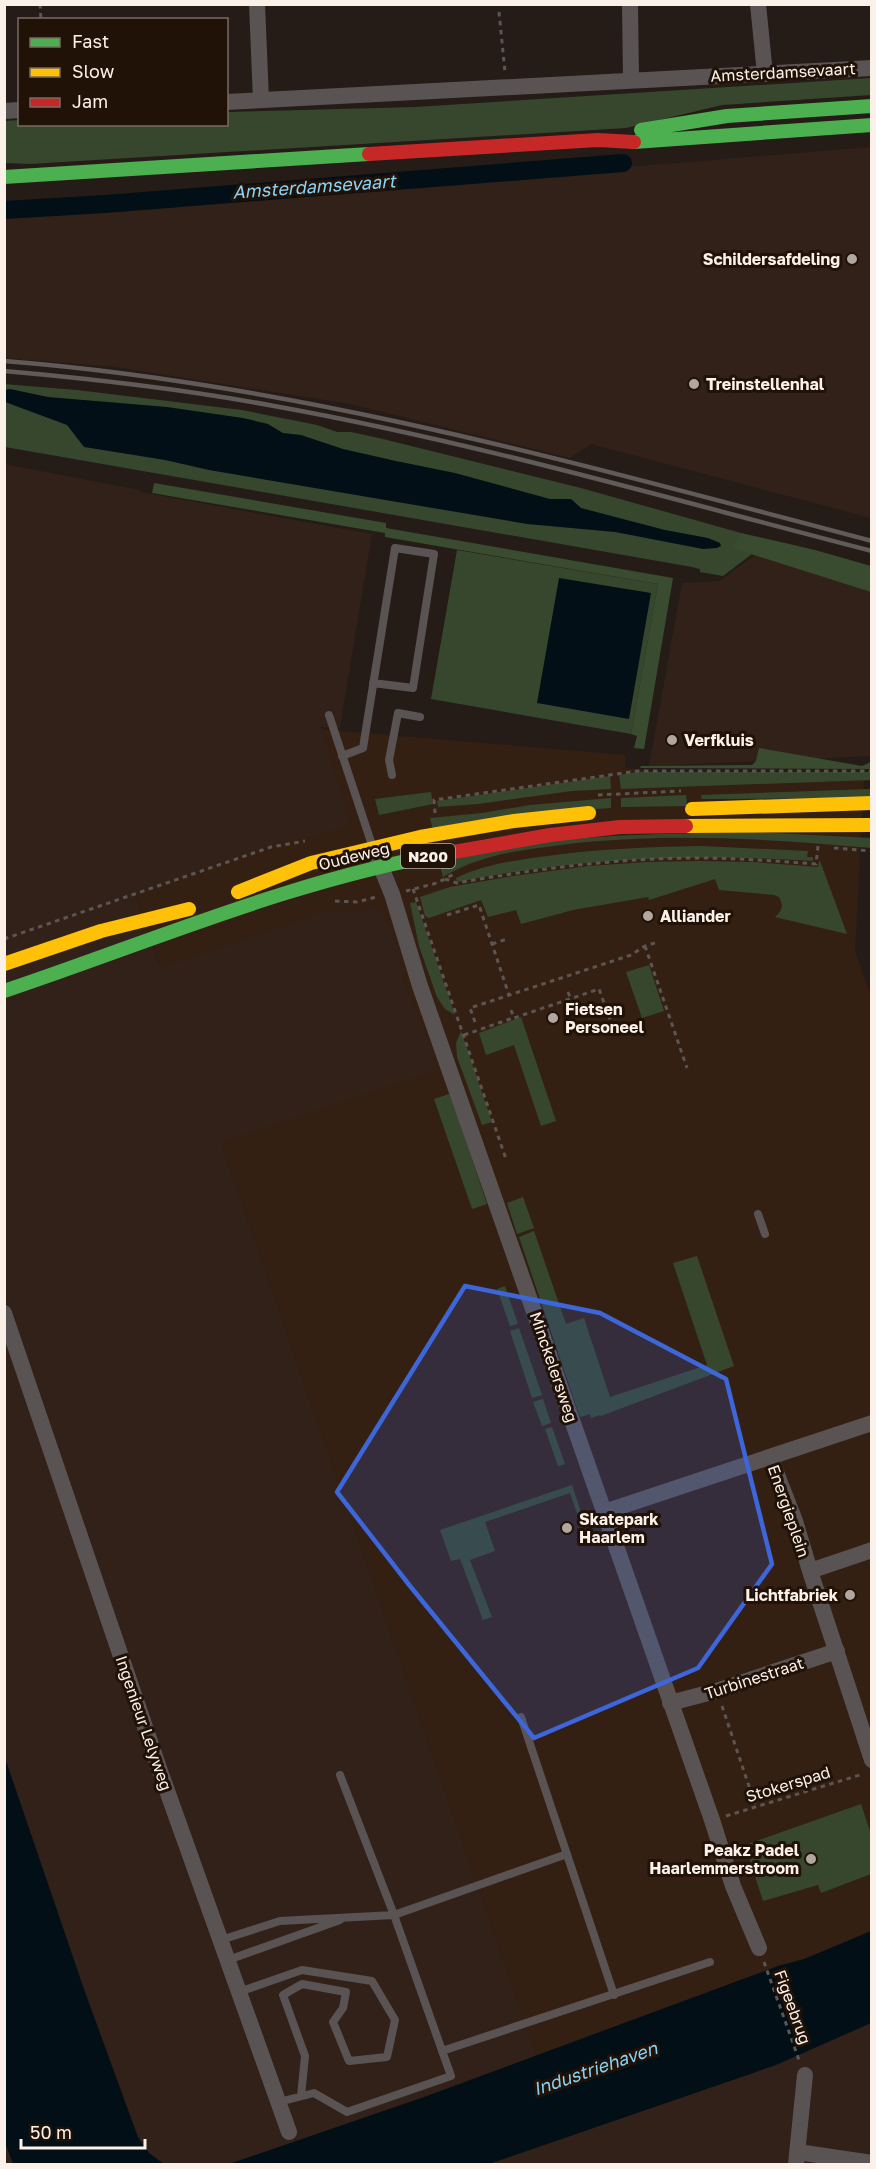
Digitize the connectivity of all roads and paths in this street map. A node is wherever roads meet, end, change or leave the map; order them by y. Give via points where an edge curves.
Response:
1 (257, 4) edge
2 (630, 4) edge
3 (758, 4) edge
4 (499, 12) dead end
5 (872, 68) edge
6 (765, 74) junction
7 (632, 80) junction
8 (506, 87) junction
9 (261, 100) junction
10 (228, 102) edge
11 (872, 106) edge
12 (872, 125) edge
13 (598, 140) junction
14 (4, 176) edge
15 (374, 683) junction
16 (329, 716) dead end
17 (420, 717) dead end
18 (342, 756) junction
19 (872, 771) edge
20 (392, 775) dead end
21 (683, 791) dead end
22 (592, 795) dead end
23 (872, 802) edge
24 (678, 809) dead end
25 (607, 812) dead end
26 (426, 814) dead end
27 (872, 825) edge
28 (314, 839) dead end
29 (373, 848) junction
30 (872, 851) edge
31 (381, 866) junction
32 (413, 889) junction
33 (392, 894) junction
34 (226, 896) dead end
35 (331, 901) dead end
36 (198, 906) dead end
37 (447, 915) dead end
38 (4, 939) edge
39 (507, 939) dead end
40 (658, 942) dead end
41 (492, 944) junction
42 (645, 946) junction
43 (4, 964) edge
44 (4, 992) edge
45 (568, 992) dead end
46 (509, 995) junction
47 (571, 999) junction
48 (511, 1010) dead end
49 (514, 1018) junction
50 (475, 1022) dead end
51 (600, 1029) dead end
52 (464, 1035) junction
53 (687, 1068) dead end
54 (506, 1159) dead end
55 (758, 1214) dead end
56 (765, 1234) dead end
57 (4, 1313) edge
58 (872, 1423) edge
59 (770, 1457) junction
60 (604, 1512) junction
61 (872, 1550) edge
62 (810, 1571) junction
63 (837, 1651) junction
64 (716, 1690) junction
65 (670, 1703) junction
66 (520, 1717) dead end
67 (872, 1760) edge
68 (872, 1771) edge
69 (340, 1775) dead end
70 (756, 1807) junction
71 (712, 1820) junction
72 (567, 1854) junction
73 (394, 1915) junction
74 (349, 1916) junction
75 (221, 1940) junction
76 (759, 1948) joint
77 (228, 1960) junction
78 (710, 1962) dead end
79 (239, 1992) junction
80 (614, 1995) junction
81 (442, 2051) junction
82 (805, 2075) joint
83 (301, 2096) junction
84 (279, 2102) junction
85 (289, 2132) dead end
86 (797, 2158) edge
87 (872, 2163) edge

1 - 9 street
2 - 7 street
3 - 6 street
4 - 8 path
5 - 6 street, Amsterdamsevaart
6 - 7 street, Amsterdamsevaart
7 - 8 street, Amsterdamsevaart
8 - 9 street, Amsterdamsevaart
9 - 10 street, Amsterdamsevaart
11 - 13 main road via 725,115
12 - 13 main road via 636,142
13 - 14 main road
15 - 15 lane via 395,548 434,554 413,688
15 - 18 lane via 363,748
16 - 18 lane
17 - 20 lane via 398,713 389,760
18 - 29 lane
19 - 26 path via 638,771 434,800 435,813
21 - 22 path
23 - 24 main road
25 - 29 main road, Oudeweg / N200 via 514,821
27 - 31 main road, Oudeweg / N200 via 597,829
28 - 38 path via 271,847
29 - 31 street, Minckelersweg
29 - 34 main road, Oudeweg / N200 via 310,863
30 - 32 path via 818,846 816,864 697,858 641,860 457,883 445,879
31 - 33 street, Minckelersweg
31 - 44 main road, Oudeweg / N200 via 213,917
32 - 33 path
32 - 52 path
33 - 35 path via 357,902
33 - 60 street, Minckelersweg via 420,986
36 - 43 main road via 101,931
37 - 41 path via 479,905
39 - 41 path
40 - 42 path
41 - 46 path
42 - 46 path via 631,955
42 - 53 path
45 - 47 path
46 - 50 path via 470,1008
47 - 49 path
47 - 51 path via 599,989 612,1025
48 - 49 path
49 - 52 path
52 - 54 path
55 - 56 lane
57 - 75 street, Ingenieur Lelyweg
58 - 59 street
59 - 60 street
59 - 62 street, Energieplein
60 - 65 street, Minckelersweg
61 - 62 street, Energieplein
62 - 63 street
63 - 64 street, Turbinestraat
63 - 67 street
64 - 65 street, Turbinestraat
64 - 70 path
65 - 71 street, Minckelersweg
66 - 72 lane
68 - 70 path, Stokerspad
69 - 73 lane
70 - 71 path, Stokerspad
71 - 76 street, Minckelersweg via 733,1886
72 - 73 lane
72 - 80 lane
73 - 74 lane
73 - 81 lane
74 - 75 lane via 280,1921
74 - 77 lane
75 - 77 street, Ingenieur Lelyweg
76 - 82 path, Figeebrug
77 - 79 street, Ingenieur Lelyweg
78 - 80 lane
79 - 83 lane via 302,1970 372,1981 395,2020 387,2057 349,2061 333,2022 343,2008 346,1992 302,1984 283,1995 305,2056
79 - 84 street, Ingenieur Lelyweg
80 - 81 lane
81 - 83 lane via 451,2076 347,2112 314,2093
82 - 86 street
83 - 84 lane
84 - 85 street, Ingenieur Lelyweg
86 - 87 street

